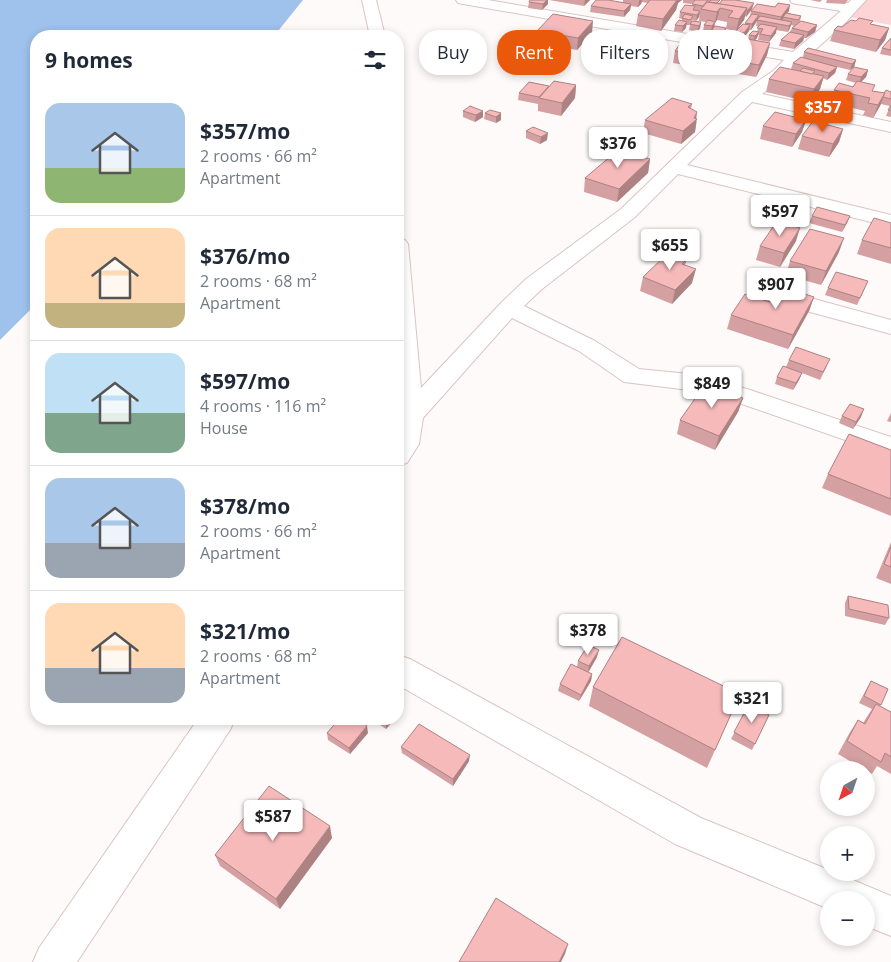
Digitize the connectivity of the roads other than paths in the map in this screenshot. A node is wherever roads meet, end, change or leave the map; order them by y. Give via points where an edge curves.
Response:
1 (369, 0) edge
2 (463, 0) edge
3 (797, 0) edge
4 (851, 13) edge
5 (376, 30) edge
6 (796, 57) junction
7 (748, 96) junction
8 (891, 128) edge
9 (674, 167) junction
10 (891, 221) edge
11 (807, 304) edge
12 (509, 308) junction
13 (404, 312) edge
14 (891, 327) edge
15 (410, 416) junction
16 (404, 447) edge
17 (891, 447) edge
18 (404, 672) edge
19 (214, 725) edge
20 (831, 891) edge
21 (875, 910) edge
22 (891, 916) edge
23 (61, 959) edge

1 - 5 street
2 - 6 street
3 - 4 street
4 - 6 street
6 - 7 street
7 - 8 street
7 - 9 street
9 - 10 street
9 - 12 street via 628,213 534,284
11 - 14 street
12 - 15 street
12 - 17 street via 587,346 633,376 689,382 747,397
13 - 15 street
15 - 16 street
18 - 20 street via 688,831
19 - 23 street
21 - 22 street

